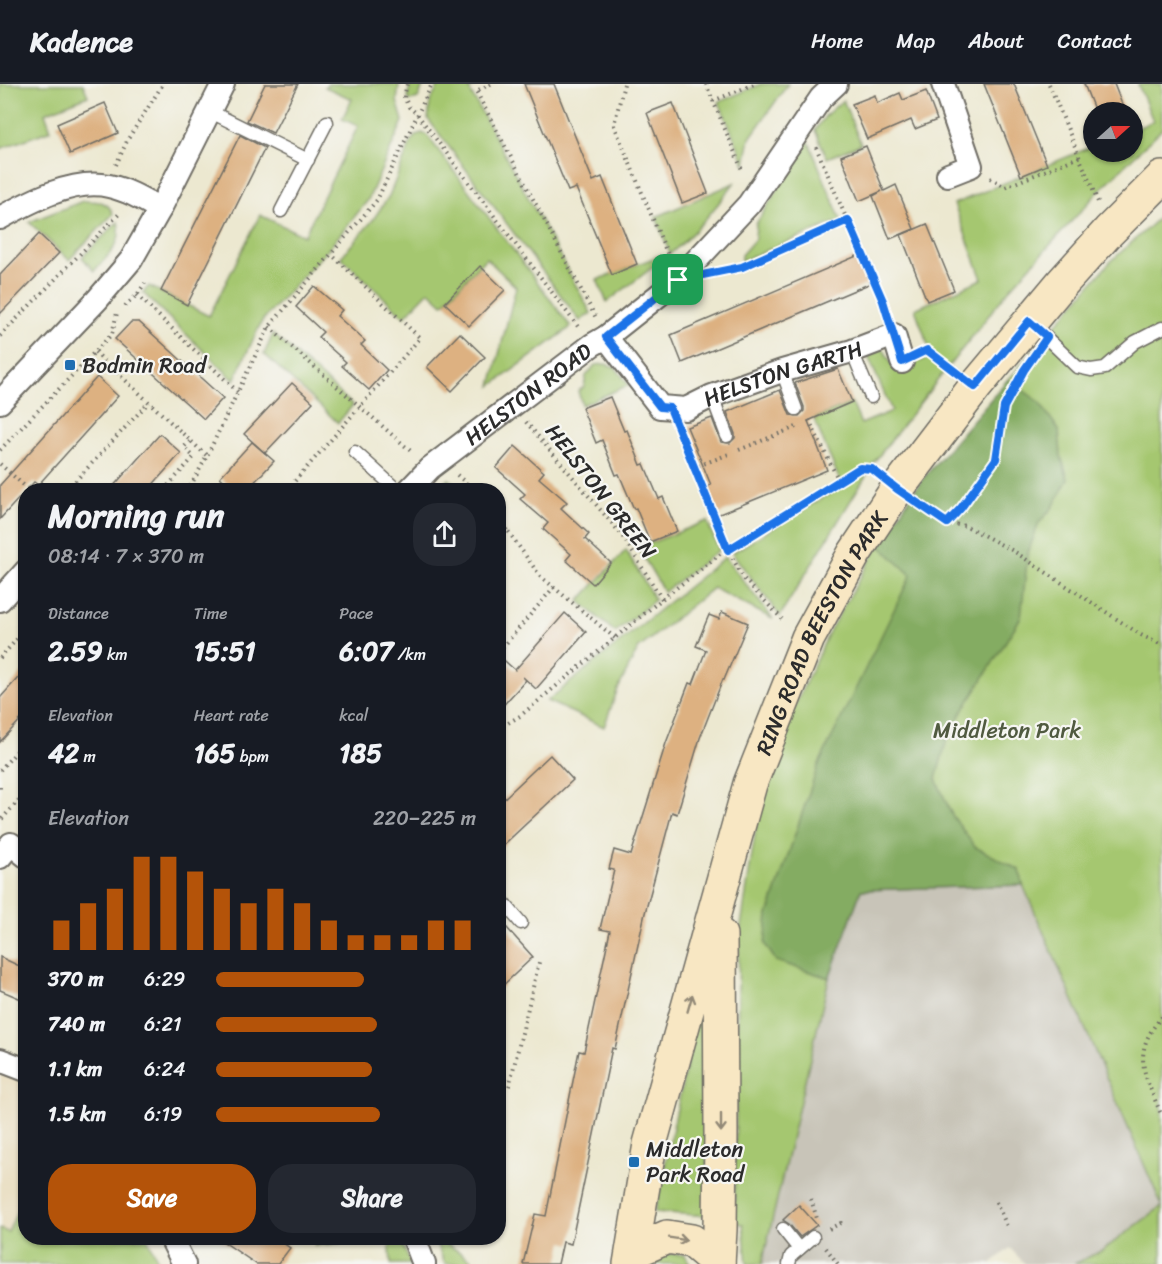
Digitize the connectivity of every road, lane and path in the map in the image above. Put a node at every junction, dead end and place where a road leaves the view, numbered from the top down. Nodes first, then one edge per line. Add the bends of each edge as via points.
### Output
1 (163, 84) edge
2 (223, 84) edge
3 (407, 84) edge
4 (432, 84) edge
5 (491, 84) edge
6 (624, 84) edge
7 (706, 84) edge
8 (754, 84) edge
9 (836, 84) edge
10 (943, 84) edge
11 (1049, 84) edge
12 (713, 101) junction
13 (209, 111) junction
14 (417, 114) junction
15 (327, 122) dead end
16 (805, 122) junction
17 (1079, 156) junction
18 (308, 160) junction
19 (971, 166) junction
20 (948, 176) dead end
21 (1162, 178) edge
22 (109, 186) junction
23 (136, 196) junction
24 (754, 198) junction
25 (160, 209) junction
26 (281, 211) dead end
27 (0, 218) edge
28 (848, 220) junction
29 (1109, 231) junction
30 (332, 255) junction
31 (678, 280) junction
32 (137, 295) dead end
33 (1029, 321) junction
34 (269, 327) junction
35 (1162, 328) edge
36 (1, 332) edge
37 (894, 335) junction
38 (1148, 335) junction
39 (1162, 336) edge
40 (599, 341) junction
41 (852, 351) junction
42 (95, 352) dead end
43 (902, 362) joint
44 (782, 371) junction
45 (1019, 379) dead end
46 (975, 387) junction
47 (238, 392) junction
48 (712, 396) junction
49 (871, 397) dead end
50 (0, 402) edge
51 (149, 402) junction
52 (512, 405) junction
53 (360, 406) junction
54 (670, 408) junction
55 (796, 409) joint
56 (811, 421) junction
57 (727, 436) dead end
58 (190, 441) junction
59 (355, 452) dead end
60 (207, 456) junction
61 (0, 464) edge
62 (430, 468) junction
63 (693, 468) junction
64 (839, 481) junction
65 (21, 483) edge
66 (74, 483) edge
67 (170, 483) edge
68 (192, 483) edge
69 (292, 483) edge
70 (389, 483) edge
71 (416, 483) edge
72 (897, 489) junction
73 (947, 523) junction
74 (507, 528) edge
75 (728, 550) junction
76 (18, 580) edge
77 (554, 587) junction
78 (662, 599) junction
79 (0, 600) edge
80 (782, 619) dead end
81 (18, 638) edge
82 (615, 638) junction
83 (506, 643) edge
84 (1162, 645) edge
85 (0, 658) edge
86 (506, 724) edge
87 (18, 750) edge
88 (0, 770) edge
89 (18, 801) edge
90 (2, 819) dead end
91 (18, 850) edge
92 (0, 857) edge
93 (720, 897) junction
94 (506, 905) edge
95 (521, 923) dead end
96 (540, 958) dead end
97 (1162, 1017) edge
98 (0, 1060) edge
99 (18, 1067) edge
100 (506, 1086) edge
101 (1162, 1116) edge
102 (996, 1202) dead end
103 (1007, 1226) dead end
104 (843, 1227) dead end
105 (783, 1229) dead end
106 (826, 1231) dead end
107 (813, 1237) dead end
108 (174, 1245) edge
109 (417, 1245) edge
110 (799, 1249) junction
111 (632, 1258) edge
112 (718, 1263) edge
113 (184, 1264) edge
114 (424, 1264) edge
115 (789, 1264) edge

1 - 22 path via 128,139
2 - 13 street
3 - 14 path via 404,97
4 - 14 path
5 - 40 path via 476,91
6 - 31 path via 614,125
7 - 12 path
8 - 12 path
9 - 16 street, HELSTON ROAD
10 - 19 street
11 - 17 path
12 - 24 path
13 - 18 lane
13 - 25 street
14 - 30 path via 377,200
14 - 40 path
15 - 18 lane
16 - 24 street, HELSTON ROAD
16 - 28 path
17 - 19 path via 1005,187
17 - 29 path
18 - 26 lane
19 - 20 street
21 - 29 street, RING ROAD BEESTON PARK
22 - 23 street
22 - 27 street via 67,187
23 - 25 street
23 - 36 path
24 - 31 street, HELSTON ROAD
25 - 50 street via 131,260
28 - 31 path via 742,267
28 - 37 path
29 - 33 street, RING ROAD BEESTON PARK
30 - 34 path
30 - 53 path via 420,338
31 - 40 street, HELSTON ROAD
32 - 47 path
33 - 38 lane via 1077,367 1091,370 1105,368
33 - 46 street, RING ROAD BEESTON PARK
34 - 47 path
34 - 53 path
35 - 38 lane
37 - 41 street, HELSTON GARTH
37 - 43 street
38 - 39 lane
40 - 52 street, HELSTON ROAD
40 - 54 street via 660,407
41 - 44 street, HELSTON GARTH
41 - 49 lane
42 - 51 path
43 - 46 path via 927,350
44 - 48 street, HELSTON GARTH
44 - 55 lane
45 - 73 path via 1004,407 996,459
46 - 72 street, RING ROAD BEESTON PARK
47 - 60 path
48 - 54 street, HELSTON GARTH via 686,409
48 - 57 lane
51 - 58 path
51 - 66 path
52 - 62 street, HELSTON ROAD
52 - 78 path, HELSTON GREEN via 621,534
53 - 62 path
53 - 69 path
54 - 63 path
55 - 56 path
56 - 63 path
56 - 64 path
58 - 60 path
58 - 67 path via 184,447 194,457
59 - 70 lane
60 - 68 path
61 - 65 path
62 - 71 street, HELSTON ROAD
63 - 75 path
64 - 72 path via 860,468 872,469
64 - 75 path
72 - 73 path
72 - 93 street, RING ROAD BEESTON PARK via 854,554 804,648 750,784
73 - 84 path via 966,526 1015,552
74 - 77 path via 540,576
75 - 78 path
75 - 80 path via 744,579
76 - 79 street
77 - 82 path
77 - 83 path
78 - 82 path
81 - 85 path
82 - 86 path
87 - 88 path
89 - 90 path
91 - 92 street via 11,844
111 -> 93 street, RING ROAD BEESTON PARK via 650,1144
93 -> 112 street, RING ROAD BEESTON PARK
94 - 95 lane
96 - 100 path via 509,1087
97 - 101 path via 1149,1035 1142,1061
98 - 99 street
102 - 103 path
104 - 106 path via 841,1224
105 - 110 lane
107 - 110 lane
108 - 113 street
109 - 114 street
110 - 115 lane
111 -> 112 street, RING ROAD BEESTON PARK via 668,1237 693,1241

